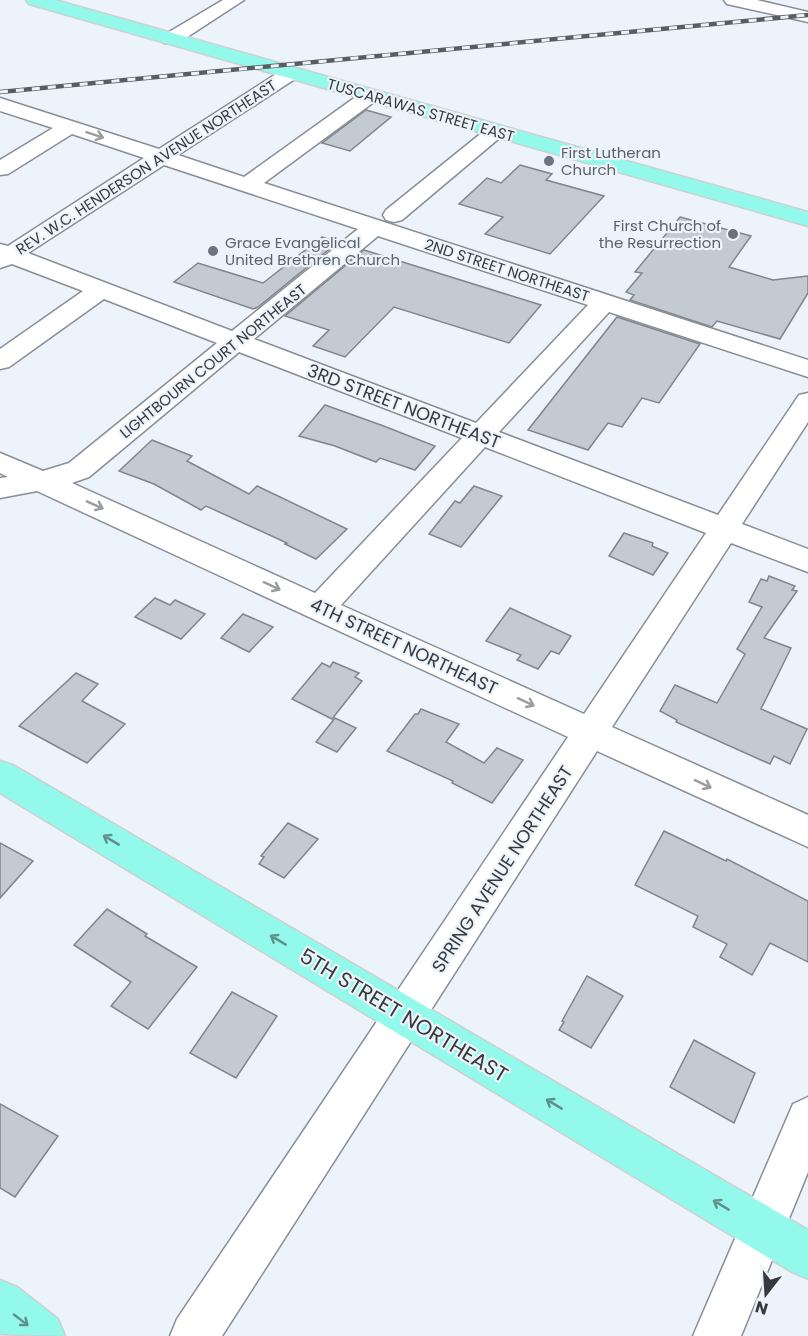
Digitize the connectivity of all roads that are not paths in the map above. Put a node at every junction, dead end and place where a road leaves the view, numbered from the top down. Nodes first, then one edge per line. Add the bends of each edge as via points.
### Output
1 (35, 0) edge
2 (235, 0) edge
3 (733, 0) edge
4 (762, 4) edge
5 (808, 16) edge
6 (800, 35) dead end
7 (171, 39) junction
8 (291, 73) junction
9 (371, 95) junction
10 (0, 104) edge
11 (70, 127) junction
12 (496, 131) junction
13 (161, 157) junction
14 (0, 168) edge
15 (247, 185) junction
16 (808, 219) edge
17 (385, 221) junction
18 (3, 256) edge
19 (100, 290) junction
20 (604, 302) junction
21 (236, 342) junction
22 (0, 361) edge
23 (808, 369) edge
24 (808, 401) edge
25 (482, 436) junction
26 (0, 462) edge
27 (42, 481) junction
28 (0, 488) edge
29 (723, 528) junction
30 (808, 561) edge
31 (320, 608) junction
32 (591, 732) junction
33 (0, 775) edge
34 (808, 832) edge
35 (406, 1016) junction
36 (808, 1119) edge
37 (762, 1229) junction
38 (808, 1256) edge
39 (0, 1304) edge
40 (41, 1336) edge
41 (194, 1336) edge
42 (717, 1336) edge

1 - 7 main road, TUSCARAWAS STREET EAST
2 - 7 street
3 - 4 street
4 - 5 street
4 - 6 street
7 - 8 main road, TUSCARAWAS STREET EAST
8 - 9 main road, TUSCARAWAS STREET EAST
8 - 13 street, REV. W.C. HENDERSON AVENUE NORTHEAST
9 - 12 main road, TUSCARAWAS STREET EAST
9 - 15 street
10 - 11 street, 2ND STREET NORTHEAST
11 -> 13 street, 2ND STREET NORTHEAST
11 - 14 street
12 - 16 main road, TUSCARAWAS STREET EAST
12 - 17 street, LIGHTBOURN COURT NORTHEAST
13 - 15 street, 2ND STREET NORTHEAST
13 - 18 street, REV. W.C. HENDERSON AVENUE NORTHEAST
15 - 17 street, 2ND STREET NORTHEAST
17 - 20 street, 2ND STREET NORTHEAST
17 - 21 street, LIGHTBOURN COURT NORTHEAST
18 - 19 street, 3RD STREET NORTHEAST
19 - 21 street, 3RD STREET NORTHEAST
19 - 22 street
20 - 23 street, 2ND STREET NORTHEAST
20 - 25 street
21 - 25 street, 3RD STREET NORTHEAST
21 - 27 street, LIGHTBOURN COURT NORTHEAST via 79,470
24 - 29 street, SPRING AVENUE NORTHEAST
25 - 29 street, 3RD STREET NORTHEAST
25 - 31 street
26 - 27 street, 4TH STREET NORTHEAST
27 - 28 street, LIGHTBOURN COURT NORTHEAST
27 -> 31 street, 4TH STREET NORTHEAST
29 - 30 street, 3RD STREET NORTHEAST
29 - 32 street, SPRING AVENUE NORTHEAST
31 -> 32 street, 4TH STREET NORTHEAST
32 -> 34 street, 4TH STREET NORTHEAST
32 - 35 street, SPRING AVENUE NORTHEAST
35 -> 33 main road, 5TH STREET NORTHEAST
37 -> 35 main road, 5TH STREET NORTHEAST
35 - 41 street, SPRING AVENUE NORTHEAST
36 - 37 street
37 - 38 main road, 5TH STREET NORTHEAST
37 - 42 street
39 -> 40 main road

